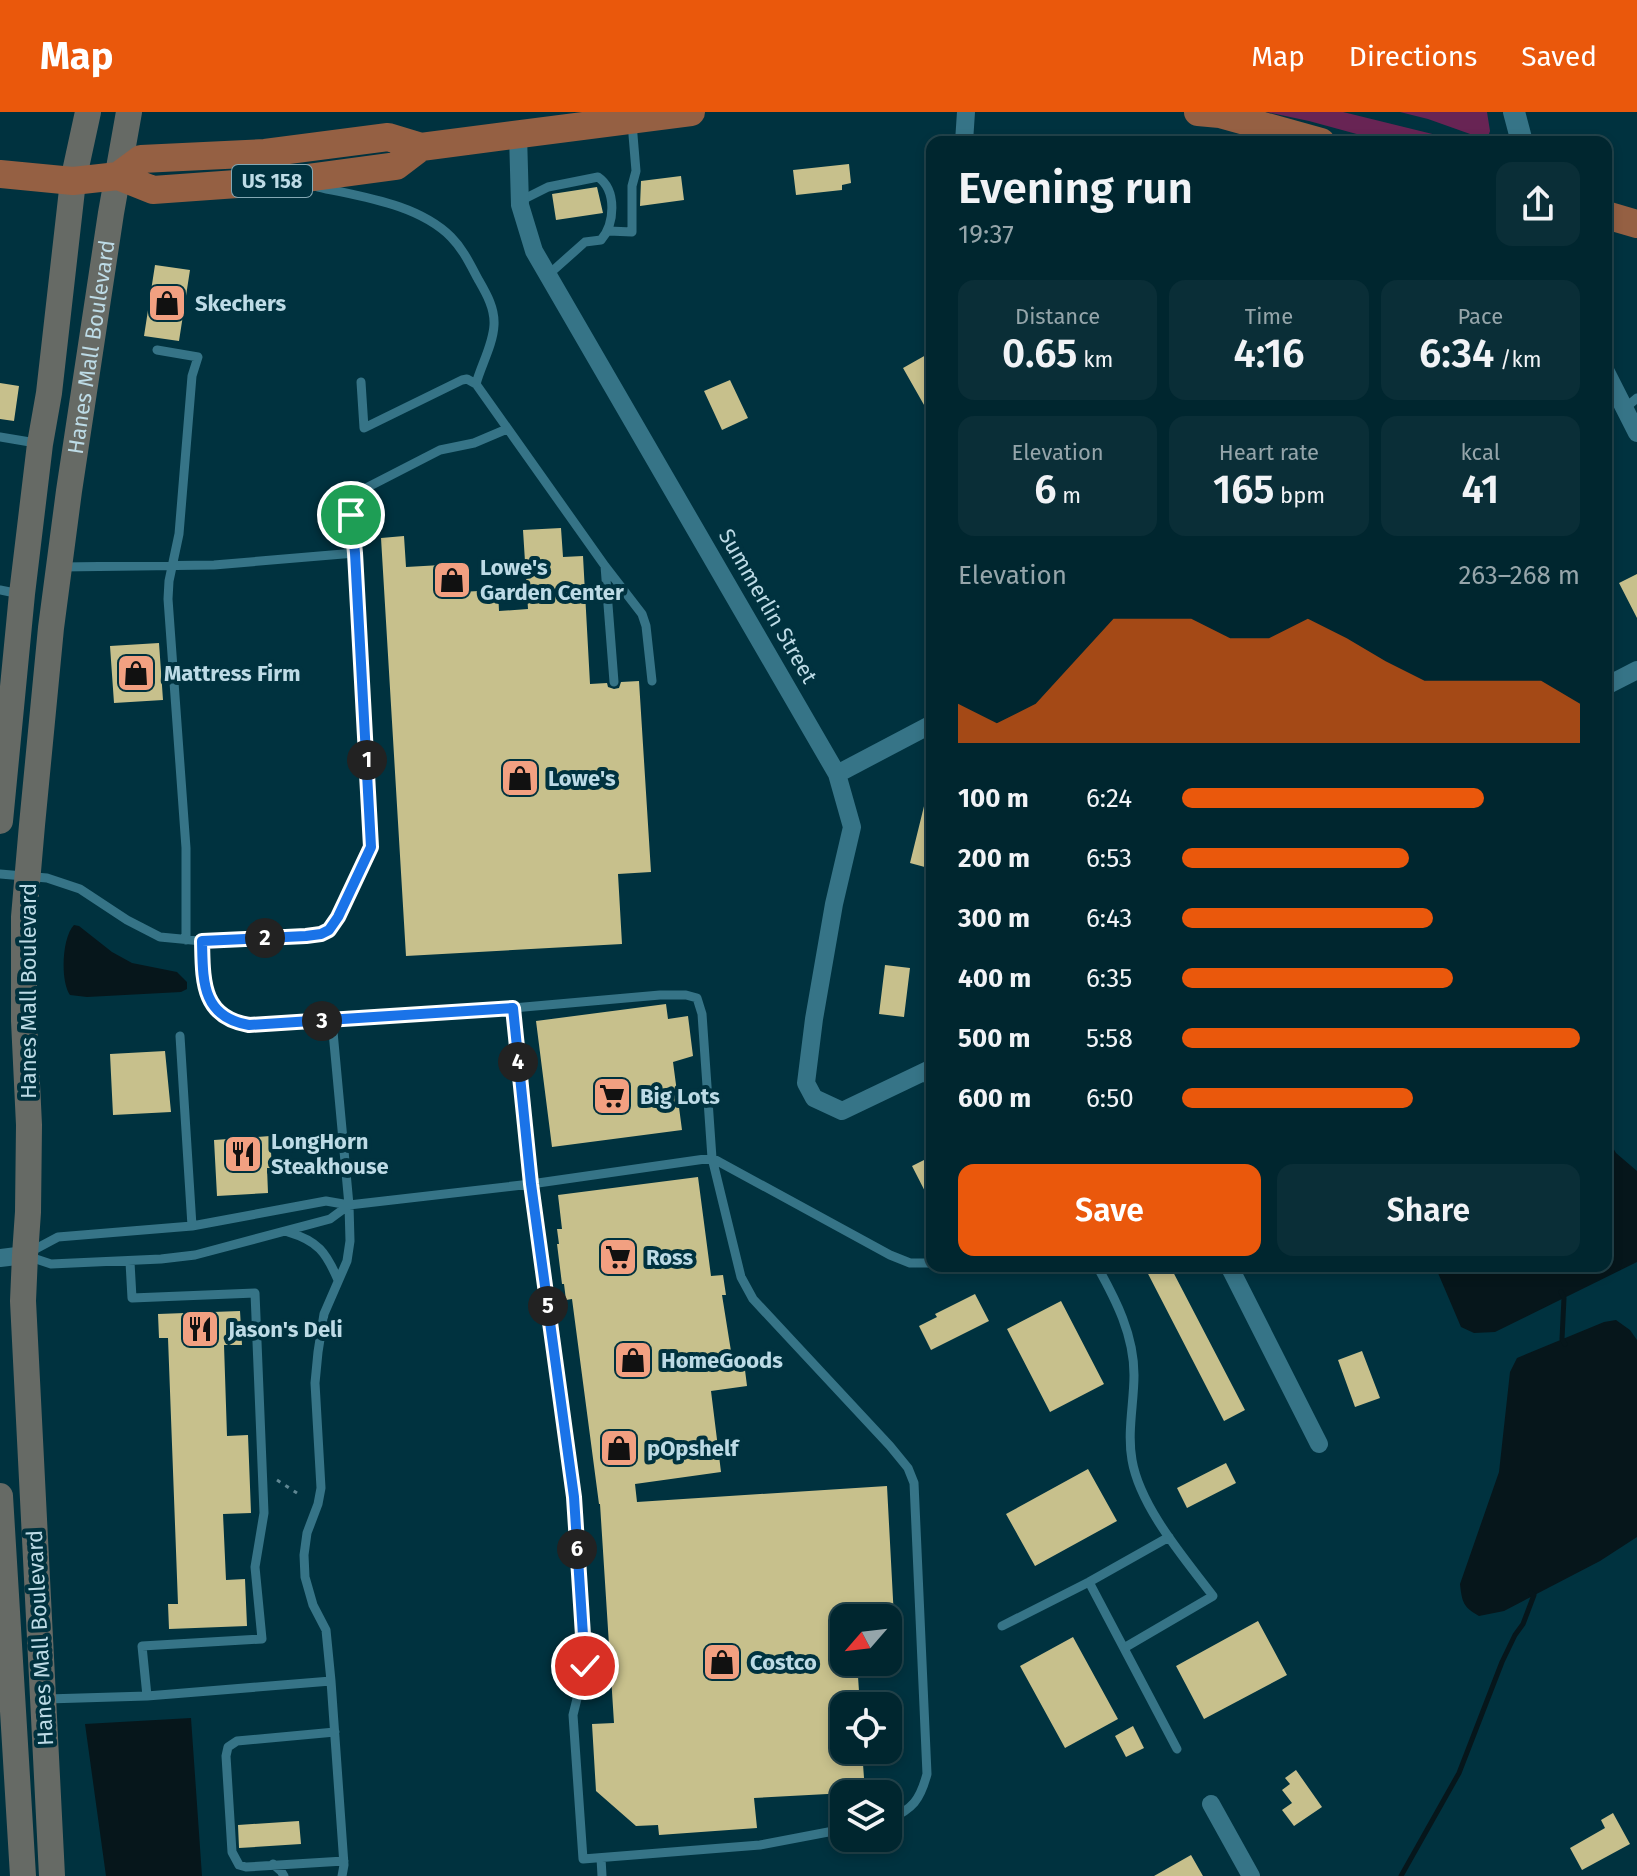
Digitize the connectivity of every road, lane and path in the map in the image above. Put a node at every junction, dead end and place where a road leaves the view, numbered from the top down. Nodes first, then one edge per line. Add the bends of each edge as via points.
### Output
1 (88, 112) edge
2 (129, 112) edge
3 (682, 112) edge
4 (966, 112) edge
5 (1198, 112) edge
6 (1514, 112) edge
7 (632, 119) junction
8 (518, 135) junction
9 (964, 136) edge
10 (1299, 136) edge
11 (1520, 136) edge
12 (421, 147) junction
13 (0, 174) edge
14 (118, 176) junction
15 (292, 180) junction
16 (73, 181) junction
17 (520, 201) junction
18 (1612, 217) edge
19 (1637, 224) edge
20 (609, 231) junction
21 (548, 275) junction
22 (157, 350) dead end
23 (361, 382) dead end
24 (1612, 382) edge
25 (476, 384) junction
26 (1631, 403) edge
27 (507, 429) junction
28 (1637, 433) edge
29 (0, 437) edge
30 (40, 444) junction
31 (355, 553) junction
32 (173, 566) junction
33 (605, 566) junction
34 (58, 568) junction
35 (11, 592) edge
36 (1637, 670) edge
37 (652, 681) dead end
38 (614, 682) dead end
39 (1612, 683) edge
40 (926, 727) edge
41 (837, 774) junction
42 (0, 821) edge
43 (0, 874) edge
44 (27, 875) junction
45 (186, 940) junction
46 (202, 941) junction
47 (513, 1008) junction
48 (332, 1021) junction
49 (180, 1036) dead end
50 (926, 1078) edge
51 (712, 1158) junction
52 (531, 1184) junction
53 (349, 1205) junction
54 (192, 1226) junction
55 (288, 1232) junction
56 (12, 1256) edge
57 (130, 1262) junction
58 (926, 1263) edge
59 (1100, 1272) edge
60 (1232, 1272) edge
61 (338, 1280) junction
62 (1319, 1444) dead end
63 (270, 1476) dead end
64 (297, 1493) dead end
65 (0, 1496) edge
66 (1169, 1537) junction
67 (1089, 1582) junction
68 (1002, 1626) dead end
69 (1124, 1648) junction
70 (331, 1681) junction
71 (147, 1696) junction
72 (43, 1699) junction
73 (335, 1732) junction
74 (1177, 1749) dead end
75 (1211, 1804) dead end
76 (902, 1813) edge
77 (830, 1832) edge
78 (601, 1858) junction
79 (344, 1861) junction
80 (273, 1864) junction
81 (23, 1876) edge
82 (52, 1876) edge
83 (284, 1876) edge
84 (342, 1876) edge
85 (602, 1876) edge
86 (1251, 1876) edge

1 - 16 main road, Hanes Mall Boulevard
2 - 14 main road, Hanes Mall Boulevard
3 - 7 main road, US 158
4 - 9 street
5 - 10 main road
6 - 11 street
7 - 8 main road, US 158
7 - 20 lane via 632,232
8 - 12 main road, US 158
8 - 17 street, Summerlin Street
12 - 14 main road, US 158 via 388,137 265,153 141,159
12 - 15 main road, US 158 via 396,166
13 - 16 main road, US 158
14 - 15 main road, US 158 via 153,190
14 - 16 main road, US 158
14 - 34 main road, Hanes Mall Boulevard
15 - 25 lane via 409,212 455,241 494,313 491,343
16 - 30 main road, Hanes Mall Boulevard
17 - 20 lane via 548,187 598,177 605,182 612,207
17 - 21 street, Summerlin Street via 534,251
18 - 19 main road
20 - 21 lane via 601,240 585,242
21 - 41 street, Summerlin Street
22 - 32 lane via 198,357
23 - 25 lane via 364,428 462,380
24 - 26 street
25 - 27 lane
26 - 28 street
27 - 31 lane via 440,450 368,487 351,515
27 - 33 lane
29 - 30 lane
30 - 35 main road, Hanes Mall Boulevard
31 - 32 lane
31 - 46 lane via 371,847 329,930
32 - 34 lane
32 - 45 lane via 168,599 186,848
33 - 37 lane via 642,614
33 - 38 lane
34 - 44 main road, Hanes Mall Boulevard
35 - 42 main road, Hanes Mall Boulevard
36 - 39 street
40 - 41 street
41 - 50 street, Summerlin Street via 852,827 834,904 806,1083 814,1098 842,1111
43 - 44 lane
44 - 45 lane via 80,889 160,937
44 - 56 main road, Hanes Mall Boulevard via 28,1212
45 - 46 lane
46 - 48 lane via 203,980 223,1016 249,1025
47 - 48 lane
47 - 51 lane via 660,995 697,998
47 - 52 lane
48 - 53 lane
49 - 54 lane
51 - 52 lane
51 - 58 lane via 890,1255
51 - 76 lane via 741,1277 753,1299 890,1446 914,1483 927,1774 915,1803
52 - 53 lane
52 - 78 lane via 574,1497 585,1666 573,1715 583,1859
53 - 54 lane via 326,1201
53 - 55 lane via 330,1219
53 - 61 lane via 350,1241
54 - 56 lane via 58,1237
55 - 57 lane via 195,1255
55 - 61 lane via 320,1247
56 - 57 lane via 51,1264
56 - 72 main road, Hanes Mall Boulevard via 23,1301
57 - 71 lane via 132,1298 255,1293 264,1513 255,1567 262,1639 142,1646
59 - 66 lane via 1131,1350 1132,1460
60 - 62 street
61 - 70 lane via 324,1314 318,1352 321,1488 304,1555 313,1605 326,1630
63 - 64 path
65 - 81 main road, Hanes Mall Boulevard via 11,1811
66 - 67 lane
66 - 69 lane via 1213,1596
67 - 68 lane
67 - 69 lane
69 - 74 lane
70 - 71 lane
70 - 73 lane
71 - 72 lane
72 - 82 main road, Hanes Mall Boulevard
73 - 79 lane
73 - 80 lane via 237,1741 228,1747 232,1852 239,1865
75 - 86 street
77 - 78 lane via 760,1845
78 - 85 lane
79 - 80 lane
79 - 84 lane
80 - 83 lane

